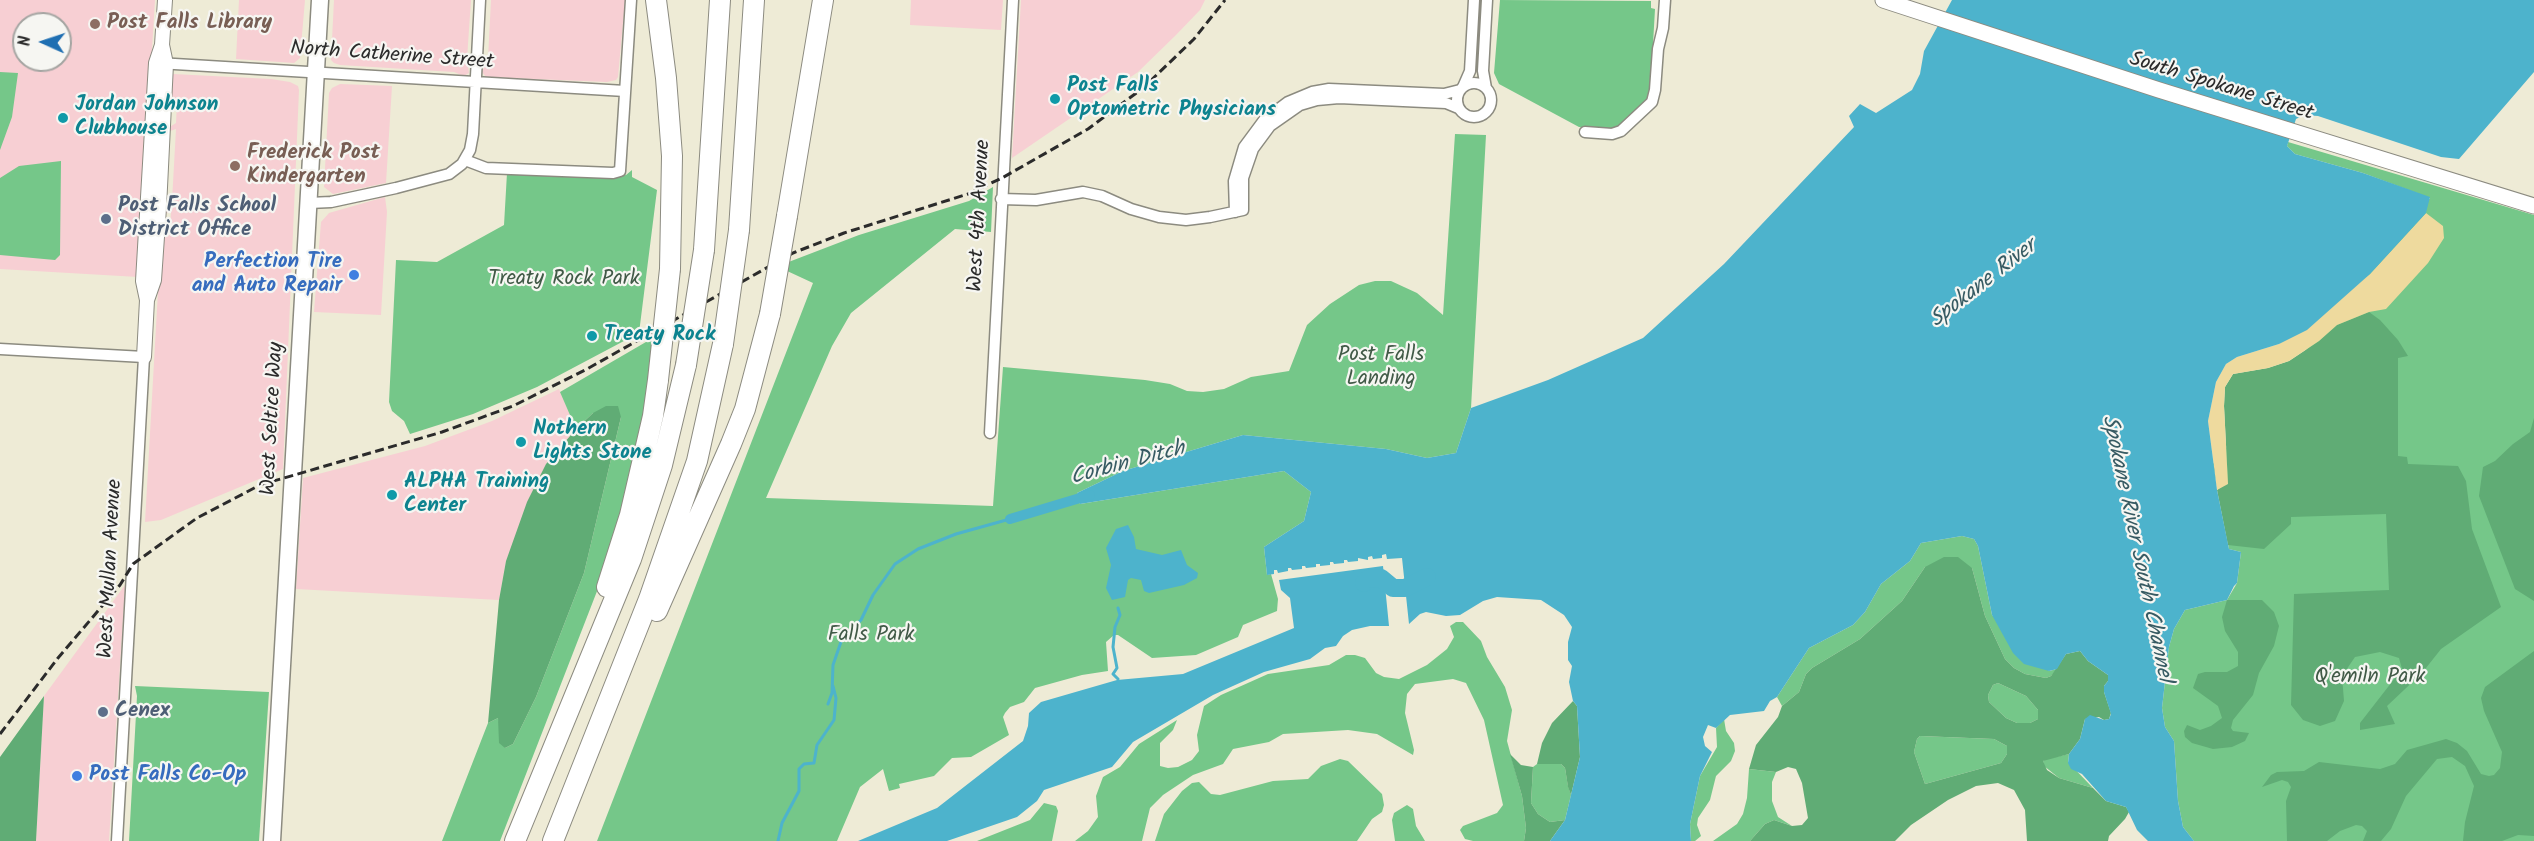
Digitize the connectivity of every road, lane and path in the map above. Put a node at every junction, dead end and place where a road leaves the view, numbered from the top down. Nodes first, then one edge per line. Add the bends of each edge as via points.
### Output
1 (165, 0) edge
2 (320, 0) edge
3 (480, 0) edge
4 (631, 0) edge
5 (656, 0) edge
6 (720, 0) edge
7 (754, 0) edge
8 (823, 0) edge
9 (1013, 0) edge
10 (1474, 0) edge
11 (1487, 0) edge
12 (1665, 0) edge
13 (1868, 0) edge
14 (1890, 3) edge
15 (161, 64) junction
16 (316, 72) junction
17 (476, 81) junction
18 (1486, 88) junction
19 (1461, 89) junction
20 (625, 91) junction
21 (1458, 108) junction
22 (1585, 132) dead end
23 (465, 160) junction
24 (1001, 199) junction
25 (309, 203) junction
26 (2534, 206) edge
27 (1239, 211) junction
28 (0, 349) edge
29 (144, 357) junction
30 (990, 434) dead end
31 (584, 762) junction
32 (117, 841) edge
33 (272, 841) edge
34 (514, 841) edge
35 (553, 841) edge

1 - 15 street, West Mullan Avenue
2 - 16 main road, West Seltice Way
3 - 17 street
4 - 20 street
5 - 34 highway, bridge via 672,156 670,269 653,416 621,544
6 - 34 highway, bridge via 704,250 686,365 662,465 631,559
7 - 31 highway, bridge via 739,230 723,344 697,461 649,599
8 - 31 highway, bridge via 770,314 745,409 621,689
9 - 24 street, West 4th Avenue
10 - 19 street via 1470,71
11 - 18 street via 1483,71
12 - 22 street via 1652,102 1621,131
13 - 14 main road, South Spokane Street
14 - 26 main road, South Spokane Street
15 - 16 street, North Catherine Street
15 - 29 street, West Mullan Avenue via 143,281 147,300
16 - 17 street, North Catherine Street
16 - 25 main road, West Seltice Way
17 - 20 street, North Catherine Street
17 - 23 street via 472,140
18 - 19 street via 1477,83
18 - 21 street via 1490,103 1483,114 1470,117
19 - 21 street
19 - 27 street via 1444,94 1329,89 1288,102 1264,120 1245,147 1234,181
20 - 23 street via 620,171 486,168
21 - 27 street via 1339,98 1300,105 1270,126 1253,149 1243,178
23 - 25 street via 440,177 339,201
24 - 27 street via 1036,200 1083,192 1169,218 1203,218
24 - 30 street, West 4th Avenue
25 - 33 main road, West Seltice Way
28 - 29 street
29 - 32 street, West Mullan Avenue
31 - 35 highway

